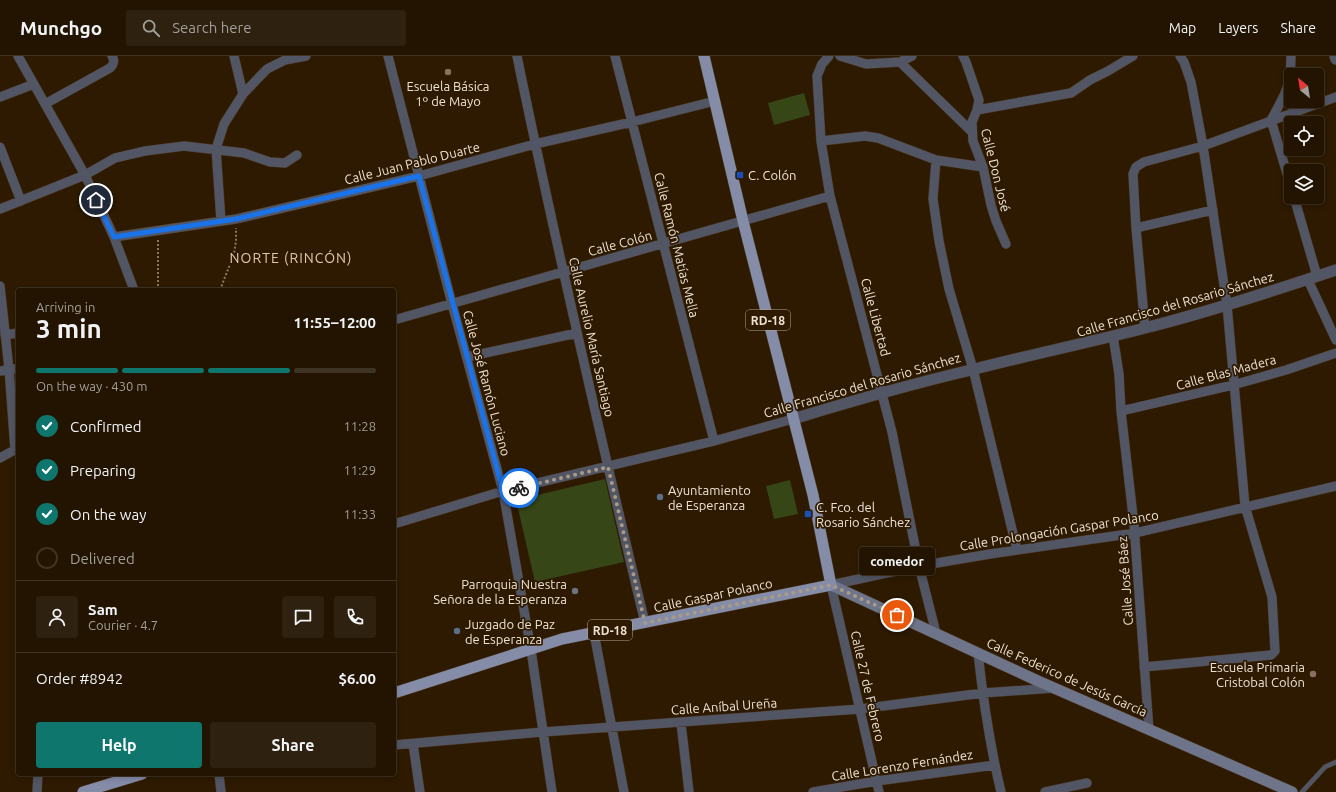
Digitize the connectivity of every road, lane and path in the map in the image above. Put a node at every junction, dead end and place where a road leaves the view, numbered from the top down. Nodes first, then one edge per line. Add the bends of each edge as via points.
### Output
1 (18, 56) edge
2 (112, 56) edge
3 (234, 56) edge
4 (306, 56) edge
5 (388, 56) edge
6 (516, 56) edge
7 (615, 56) edge
8 (704, 56) edge
9 (829, 56) edge
10 (840, 56) edge
11 (912, 56) edge
12 (963, 56) edge
13 (1132, 56) edge
14 (1180, 56) edge
15 (1291, 56) edge
16 (1335, 56) edge
17 (1336, 59) edge
18 (900, 62) junction
19 (34, 84) junction
20 (243, 94) junction
21 (0, 97) edge
22 (1336, 97) edge
23 (715, 101) junction
24 (45, 104) junction
25 (977, 110) junction
26 (1271, 120) junction
27 (632, 122) junction
28 (972, 132) junction
29 (821, 141) junction
30 (535, 144) junction
31 (1203, 146) junction
32 (0, 147) edge
33 (216, 149) junction
34 (297, 155) dead end
35 (936, 160) junction
36 (1284, 164) edge
37 (983, 167) junction
38 (85, 175) junction
39 (419, 176) junction
40 (830, 196) junction
41 (21, 201) junction
42 (1296, 204) edge
43 (0, 208) edge
44 (1213, 210) junction
45 (236, 219) junction
46 (221, 221) junction
47 (743, 221) junction
48 (1136, 228) junction
49 (158, 231) junction
50 (114, 237) junction
51 (664, 244) junction
52 (1006, 244) dead end
53 (1336, 270) edge
54 (564, 272) junction
55 (1312, 278) junction
56 (0, 286) edge
57 (133, 288) edge
58 (158, 288) edge
59 (221, 288) edge
60 (452, 304) junction
61 (1227, 305) junction
62 (396, 319) edge
63 (1145, 328) junction
64 (577, 333) junction
65 (16, 334) edge
66 (5, 335) junction
67 (1113, 336) junction
68 (1336, 340) edge
69 (1336, 353) edge
70 (467, 357) junction
71 (14, 369) edge
72 (972, 369) junction
73 (0, 371) edge
74 (1233, 385) junction
75 (882, 392) junction
76 (1121, 412) junction
77 (793, 419) junction
78 (714, 441) junction
79 (16, 449) edge
80 (0, 458) edge
81 (608, 467) junction
82 (1336, 486) edge
83 (1317, 490) junction
84 (503, 491) junction
85 (1336, 493) edge
86 (1245, 506) junction
87 (396, 523) edge
88 (1134, 533) junction
89 (1017, 550) junction
90 (919, 566) junction
91 (831, 585) junction
92 (645, 623) junction
93 (594, 633) junction
94 (936, 633) junction
95 (530, 650) junction
96 (978, 653) junction
97 (1144, 666) junction
98 (1055, 688) junction
99 (396, 692) edge
100 (983, 693) junction
101 (860, 709) junction
102 (681, 723) junction
103 (613, 728) junction
104 (1149, 730) junction
105 (543, 732) junction
106 (413, 744) junction
107 (396, 746) edge
108 (1336, 762) edge
109 (995, 765) junction
110 (38, 776) edge
111 (135, 776) edge
112 (219, 776) edge
113 (877, 781) junction
114 (1087, 783) dead end
115 (37, 792) edge
116 (83, 792) edge
117 (221, 792) edge
118 (420, 792) edge
119 (552, 792) edge
120 (624, 792) edge
121 (689, 792) edge
122 (813, 792) edge
123 (879, 792) edge
124 (1001, 792) edge
125 (1045, 792) edge
126 (1294, 792) edge

1 - 19 street
2 - 24 street via 114,60 110,68
3 - 20 street
4 - 20 street via 285,60 267,69
5 - 39 street, Calle José Ramón Luciano
6 - 30 street, Calle Aurelio María Santiago
7 - 27 street, Calle Ramón Matías Mella
8 - 23 main road, RD-18
9 - 29 street, Calle Libertad via 817,76
10 - 18 street via 866,64
11 - 18 street
12 - 25 street, Calle Don José via 979,100
13 - 25 street via 1071,93
14 - 31 street via 1192,82
15 - 26 street via 1291,74 1287,90
16 - 17 street
18 - 28 street
19 - 21 street
19 - 24 street
20 - 33 street via 224,124
22 - 26 street
23 - 27 street, Calle Juan Pablo Duarte
23 - 47 main road, RD-18
24 - 38 street
25 - 28 street, Calle Don José via 972,122
26 - 31 street
26 - 36 street
27 - 30 street, Calle Juan Pablo Duarte
27 - 51 street, Calle Ramón Matías Mella
28 - 37 street, Calle Don José
29 - 35 street via 865,136 878,138
29 - 40 street, Calle Libertad
30 - 39 street, Calle Juan Pablo Duarte
30 - 54 street, Calle Aurelio María Santiago
31 - 44 street
31 - 48 street via 1144,162 1136,167 1133,174
32 - 41 street
33 - 34 street via 244,153 270,162 285,163
33 - 38 street via 184,146 145,151 115,158
33 - 46 street
35 - 37 street
35 - 72 street via 933,199 939,241 949,289
37 - 52 street, Calle Don José via 991,205
38 - 41 street
38 - 50 street
39 - 45 street, Calle Juan Pablo Duarte
39 - 60 street, Calle José Ramón Luciano
40 - 47 street, Calle Colón
40 - 75 street, Calle Libertad
41 - 43 street
42 - 55 street
44 - 48 street
44 - 61 street
45 - 46 street, Calle Juan Pablo Duarte
45 - 59 path via 234,254
46 - 49 street, Calle Juan Pablo Duarte
47 - 51 street, Calle Colón
47 - 77 main road, RD-18
48 - 63 street
49 - 50 street, Calle Juan Pablo Duarte
49 - 58 path
50 - 57 street
51 - 54 street, Calle Colón
51 - 78 street, Calle Ramón Matías Mella
53 - 55 street, Calle Francisco del Rosario Sánchez
54 - 60 street, Calle Colón
54 - 64 street, Calle Aurelio María Santiago
55 - 61 street, Calle Francisco del Rosario Sánchez
55 - 68 street
56 - 66 street
60 - 62 street, Calle Colón
60 - 70 street, Calle José Ramón Luciano
61 - 63 street, Calle Francisco del Rosario Sánchez
61 - 74 street
63 - 67 street, Calle Francisco del Rosario Sánchez
64 - 70 street
64 - 81 street, Calle Aurelio María Santiago
65 - 66 street
66 - 71 street
67 - 72 street, Calle Francisco del Rosario Sánchez
67 - 76 street, Calle José Báez
69 - 74 street, Calle Blas Madera
70 - 84 street, Calle José Ramón Luciano
71 - 73 street
71 - 79 street
72 - 75 street, Calle Francisco del Rosario Sánchez
72 - 89 street
74 - 76 street, Calle Blas Madera
74 - 86 street
75 - 77 street, Calle Francisco del Rosario Sánchez
75 - 90 street, Calle Libertad
76 - 88 street, Calle José Báez
77 - 78 street, Calle Francisco del Rosario Sánchez
77 - 91 main road, RD-18 via 813,495
78 - 81 street, Calle Francisco del Rosario Sánchez
79 - 80 street
81 - 84 street, Calle Francisco del Rosario Sánchez
81 - 92 street, Calle Aurelio María Santiago
82 - 83 street, Calle Prolongación Gaspar Polanco
83 - 85 street
83 - 86 street, Calle Prolongación Gaspar Polanco
84 - 87 street, Calle Francisco del Rosario Sánchez
84 - 95 street, Calle José Ramón Luciano
86 - 88 street, Calle Prolongación Gaspar Polanco
86 - 97 street via 1272,597 1276,651 1271,654
88 - 89 street, Calle Prolongación Gaspar Polanco
88 - 97 street, Calle José Báez
89 - 90 street, Calle Prolongación Gaspar Polanco
90 - 91 street, Calle Prolongación Gaspar Polanco
90 - 94 street, Calle Libertad
91 - 92 main road, Calle Gaspar Polanco / RD-18
91 - 94 main road, Calle Federico de Jesús García
91 - 101 street, Calle 27 de Febrero
92 - 93 main road, Calle Gaspar Polanco / RD-18
93 - 95 main road, Calle Gaspar Polanco / RD-18 via 562,639
93 - 103 street
94 - 96 main road, Calle Federico de Jesús García
95 - 99 main road, Calle Gaspar Polanco / RD-18
95 - 105 street, Calle José Ramón Luciano
96 - 98 main road, Calle Federico de Jesús García
96 - 100 street
97 - 104 street, Calle José Báez
98 - 100 street, Calle Aníbal Ureña
98 - 104 main road, Calle Federico de Jesús García
100 - 101 street, Calle Aníbal Ureña
100 - 109 street
101 - 102 street, Calle Aníbal Ureña
101 - 113 street, Calle 27 de Febrero
102 - 103 street, Calle Aníbal Ureña
102 - 121 street
103 - 105 street, Calle Aníbal Ureña
103 - 120 street
104 - 126 main road, Calle Federico de Jesús García
105 - 106 street, Calle Aníbal Ureña
105 - 119 street, Calle José Ramón Luciano
106 - 107 street, Calle Aníbal Ureña
106 - 118 street
108 - 126 lane via 1325,767
109 - 113 street, Calle Lorenzo Fernández
109 - 124 street
110 - 115 street
111 - 116 main road
112 - 117 street
113 - 122 street, Calle Lorenzo Fernández
113 - 123 street, Calle 27 de Febrero
114 - 125 street

